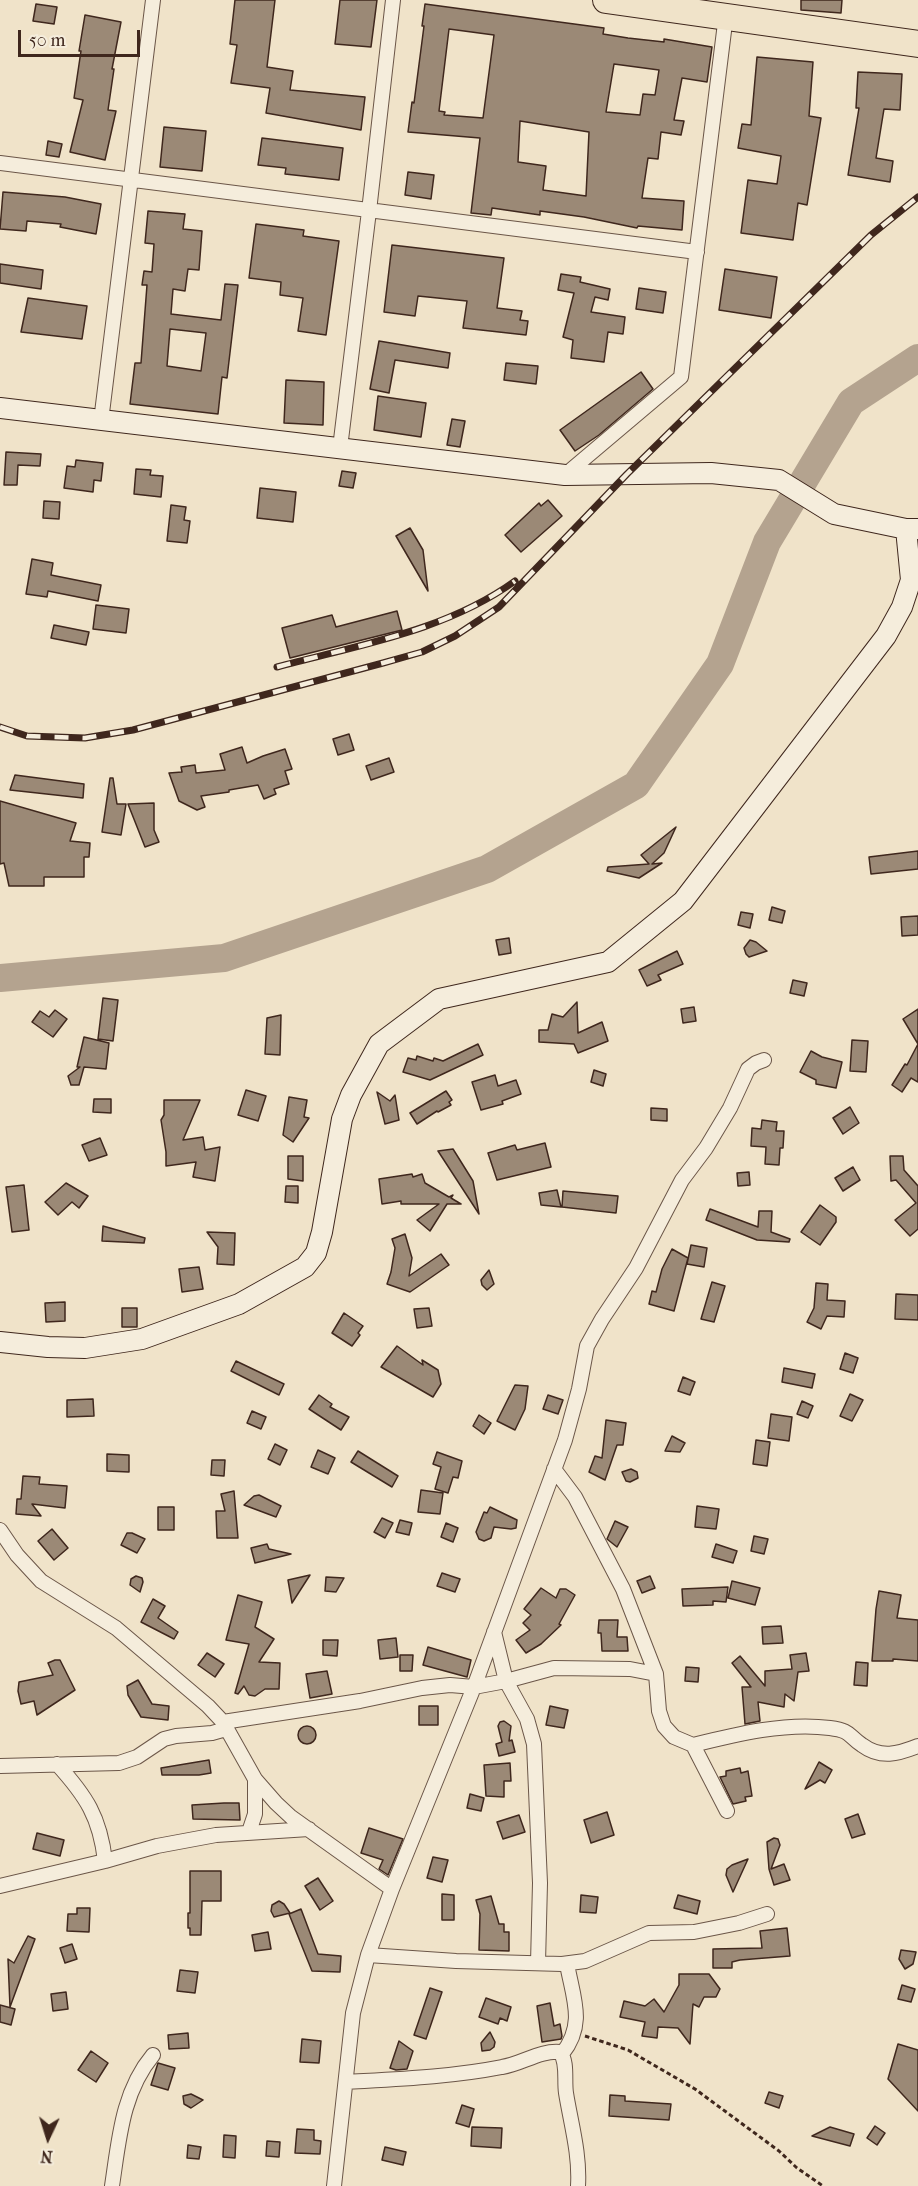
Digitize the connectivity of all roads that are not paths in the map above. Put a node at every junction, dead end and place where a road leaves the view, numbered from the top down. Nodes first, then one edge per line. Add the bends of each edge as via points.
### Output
1 (153, 0) edge
2 (393, 0) edge
3 (606, 0) edge
4 (726, 15) junction
5 (918, 44) edge
6 (0, 163) edge
7 (131, 180) junction
8 (369, 211) junction
9 (697, 252) junction
10 (0, 408) edge
11 (101, 421) junction
12 (340, 448) junction
13 (565, 475) junction
14 (912, 529) edge
15 (764, 1060) dead end
16 (0, 1342) edge
17 (554, 1469) junction
18 (0, 1530) edge
19 (494, 1632) junction
20 (656, 1674) junction
21 (506, 1681) junction
22 (474, 1686) junction
23 (224, 1725) junction
24 (693, 1745) junction
25 (918, 1746) edge
26 (57, 1764) junction
27 (0, 1766) edge
28 (255, 1779) junction
29 (727, 1811) dead end
30 (309, 1828) junction
31 (249, 1832) junction
32 (105, 1861) junction
33 (0, 1886) edge
34 (392, 1888) junction
35 (767, 1914) dead end
36 (368, 1955) junction
37 (538, 1963) junction
38 (567, 1964) junction
39 (562, 2054) junction
40 (153, 2055) dead end
41 (346, 2082) junction
42 (112, 2186) edge
43 (334, 2186) edge
44 (578, 2186) edge

1 - 7 street
2 - 8 street
3 - 4 highway
4 - 5 highway
4 - 9 street
6 - 7 street
7 - 8 street
7 - 11 street
8 - 9 street
8 - 12 street
9 - 13 street via 681,377
10 - 11 street
11 - 12 street
12 - 13 street
13 - 14 street via 711,473 779,480 834,514
14 - 16 street via 911,580 886,636 683,901 608,962 439,999 379,1044 342,1119 322,1232 316,1253 305,1267 239,1305 142,1339 85,1348
15 - 17 street via 748,1070 730,1108 682,1180 636,1268 587,1346 579,1389
17 - 19 street
17 - 20 street via 575,1497 623,1589
18 - 23 street via 41,1581 116,1628 201,1700
19 - 21 street
19 - 22 street
20 - 21 street via 630,1669 554,1668
20 - 24 street via 664,1726 674,1737
21 - 22 street
21 - 37 street via 527,1719 534,1744 540,1883
22 - 23 street via 423,1688
22 - 34 street
23 - 26 street via 212,1733 164,1739 137,1757 119,1763
23 - 28 street
24 - 25 street via 786,1728 829,1728 848,1732 878,1754 889,1755
24 - 29 street
26 - 27 street
26 - 32 street via 81,1791 94,1814 103,1838
28 - 30 street via 276,1803
28 - 31 street via 255,1814
30 - 31 street
30 - 34 street
31 - 32 street via 157,1846
32 - 33 street
34 - 36 street
35 - 38 street via 694,1932 649,1933 585,1961
36 - 37 street
36 - 41 street via 353,2013
37 - 38 street
38 - 39 street via 577,2023 572,2042
39 - 41 street via 548,2052 505,2067 439,2077
39 - 44 street via 577,2151
40 - 42 street via 126,2104
41 - 43 street

